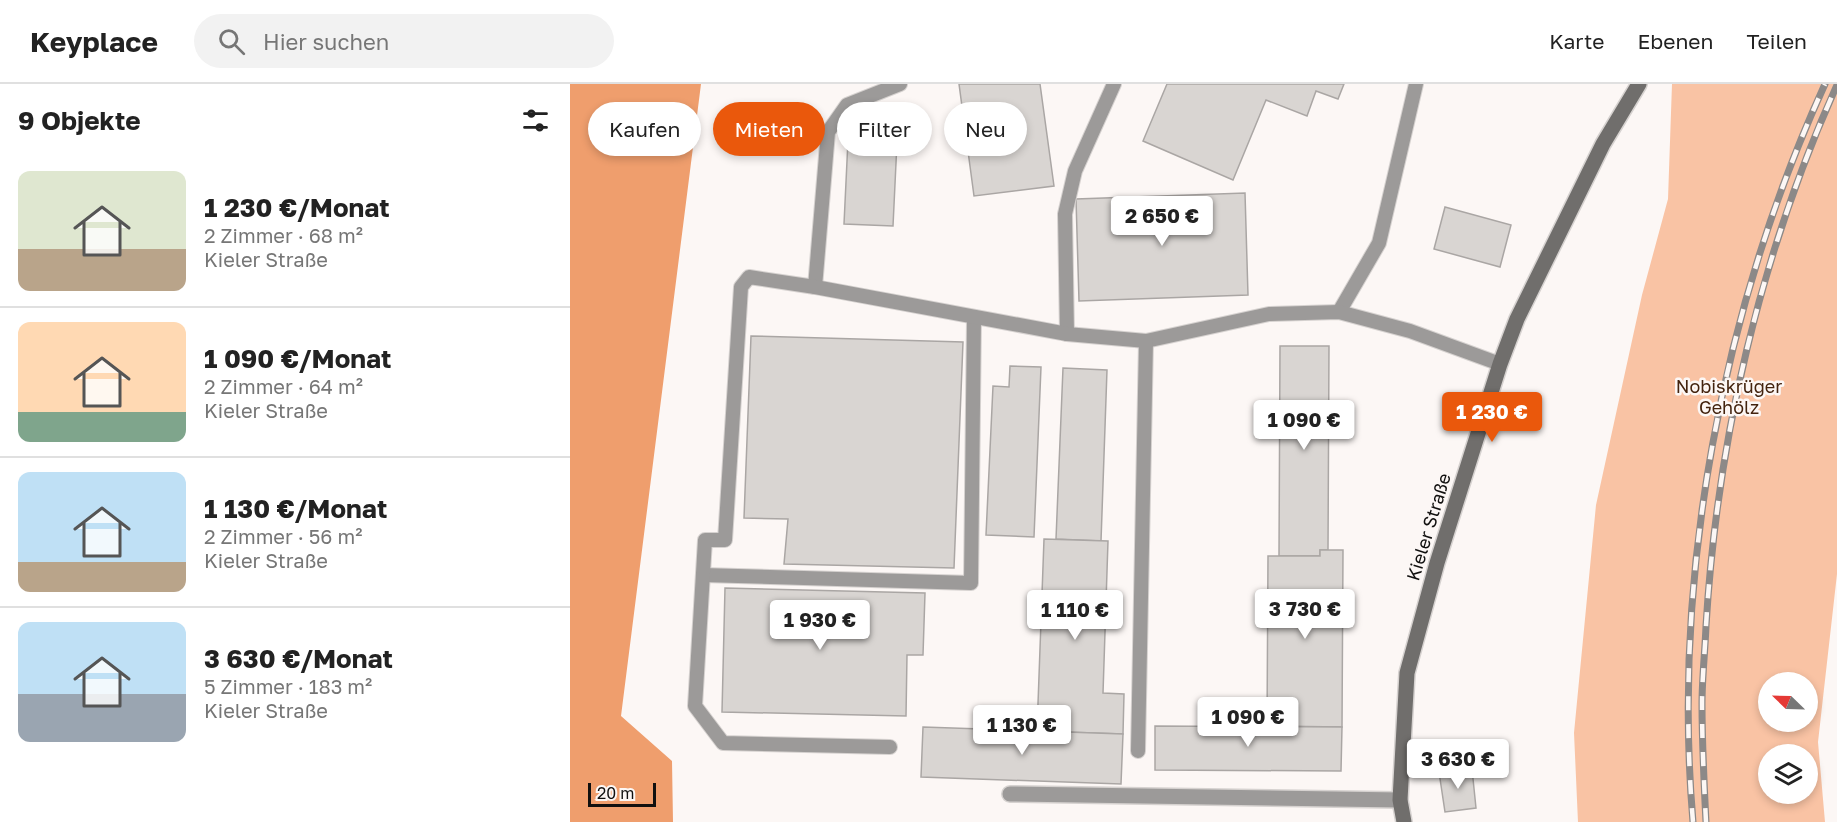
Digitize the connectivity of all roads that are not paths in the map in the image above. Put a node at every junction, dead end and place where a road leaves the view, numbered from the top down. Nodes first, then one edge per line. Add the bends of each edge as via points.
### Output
1 (900, 84) edge
2 (1114, 84) edge
3 (1416, 84) edge
4 (1639, 84) edge
5 (815, 287) junction
6 (1339, 312) junction
7 (974, 317) junction
8 (1067, 334) junction
9 (1146, 341) junction
10 (1500, 364) junction
11 (703, 575) junction
12 (890, 747) dead end
13 (1138, 751) dead end
14 (1010, 794) dead end
15 (1400, 800) junction
16 (1404, 822) edge

1 - 5 lane via 846,105 828,132
2 - 8 lane via 1075,171 1065,214
3 - 6 lane via 1379,243
4 - 10 main road, Kieler Straße via 1603,144 1517,319
5 - 7 lane
5 - 11 lane via 749,277 741,287 725,540 705,540
6 - 9 lane via 1269,314
6 - 10 lane via 1410,331
7 - 8 lane
7 - 11 lane via 971,584
8 - 9 lane
9 - 13 lane
10 - 15 main road, Kieler Straße via 1407,673
11 - 12 lane via 695,706 723,742
14 - 15 street
15 - 16 main road, Kieler Straße

